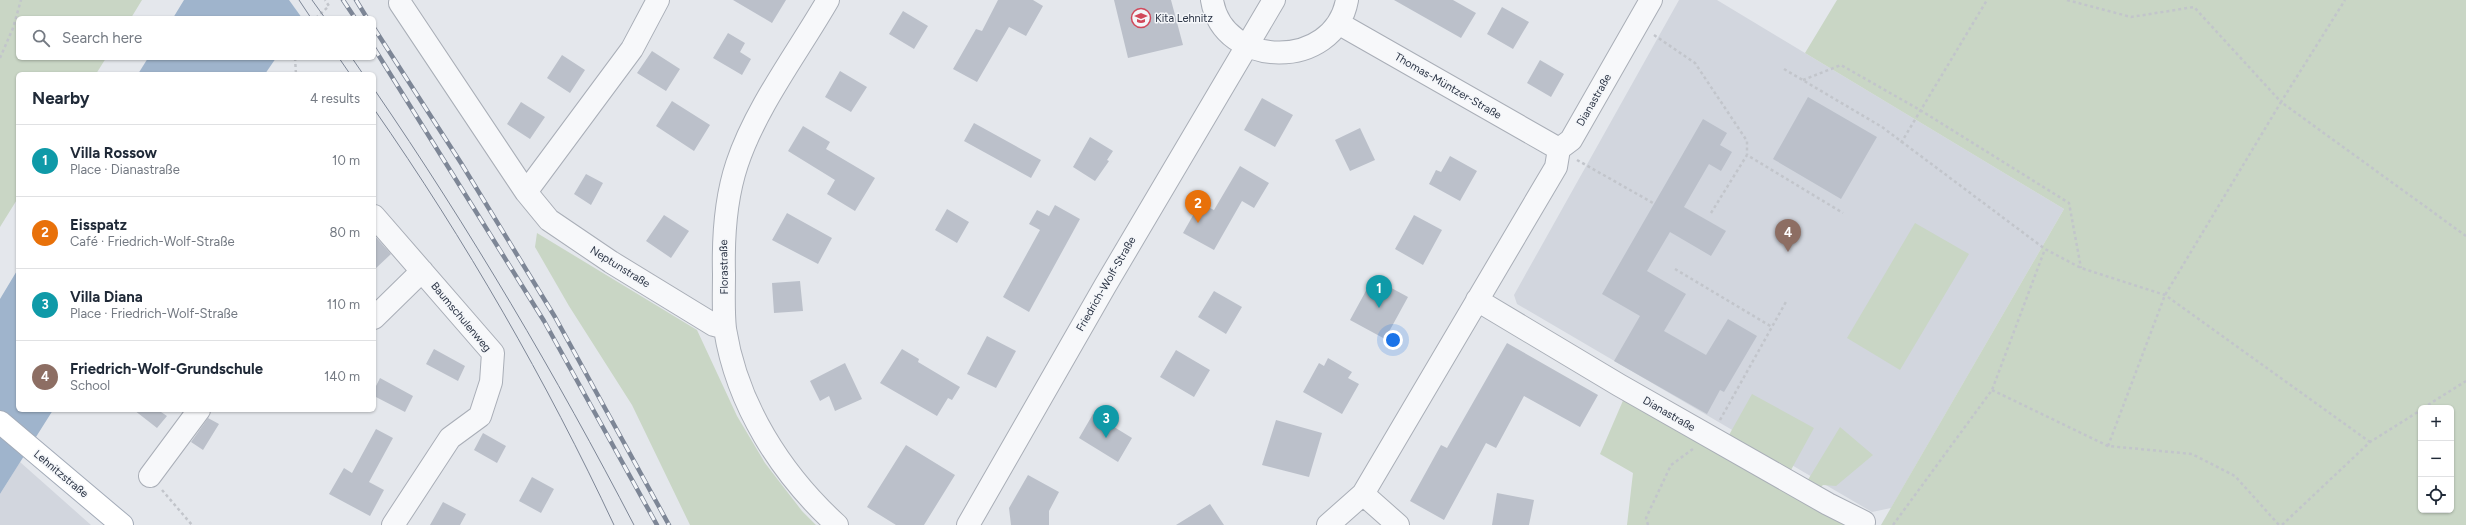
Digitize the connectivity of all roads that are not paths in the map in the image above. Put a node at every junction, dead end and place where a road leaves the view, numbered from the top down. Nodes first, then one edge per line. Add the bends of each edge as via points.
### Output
1 (658, 0) edge
2 (828, 0) edge
3 (1212, 0) edge
4 (1274, 0) edge
5 (1347, 0) edge
6 (1651, 0) edge
7 (400, 2) dead end
8 (1338, 23) junction
9 (1247, 46) junction
10 (1565, 152) junction
11 (526, 192) junction
12 (376, 218) edge
13 (422, 271) junction
14 (1477, 300) junction
15 (376, 316) edge
16 (725, 328) junction
17 (198, 412) edge
18 (0, 422) edge
19 (150, 476) road end
20 (1363, 494) junction
21 (1864, 522) dead end
22 (122, 525) edge
23 (393, 525) edge
24 (837, 525) edge
25 (968, 525) edge
26 (1328, 525) edge
27 (1398, 525) edge

1 - 11 street via 632,49
2 - 16 street, Florastraße via 749,134 737,164 726,208 723,241
3 - 9 street via 1220,20 1232,35
4 - 9 street, Friedrich-Wolf-Straße
5 - 8 street
6 - 10 street, Dianastraße
7 - 11 street, Neptunstraße
8 - 9 street via 1327,36 1297,52 1264,52
8 - 10 street, Thomas-Müntzer-Straße
9 - 25 street, Friedrich-Wolf-Straße
10 - 14 street
11 - 16 street, Neptunstraße via 549,220 611,262 714,325
12 - 13 street, Baumschulenweg
13 - 15 street
13 - 23 street, Baumschulenweg via 493,353 491,382 480,416 450,438
14 - 20 street
14 - 21 street, Dianastraße via 1710,437
16 - 24 street, Florastraße via 733,364 753,418 791,476 814,504
17 - 19 street
18 - 22 main road, Lehnitzstraße
20 - 26 street
20 - 27 street

